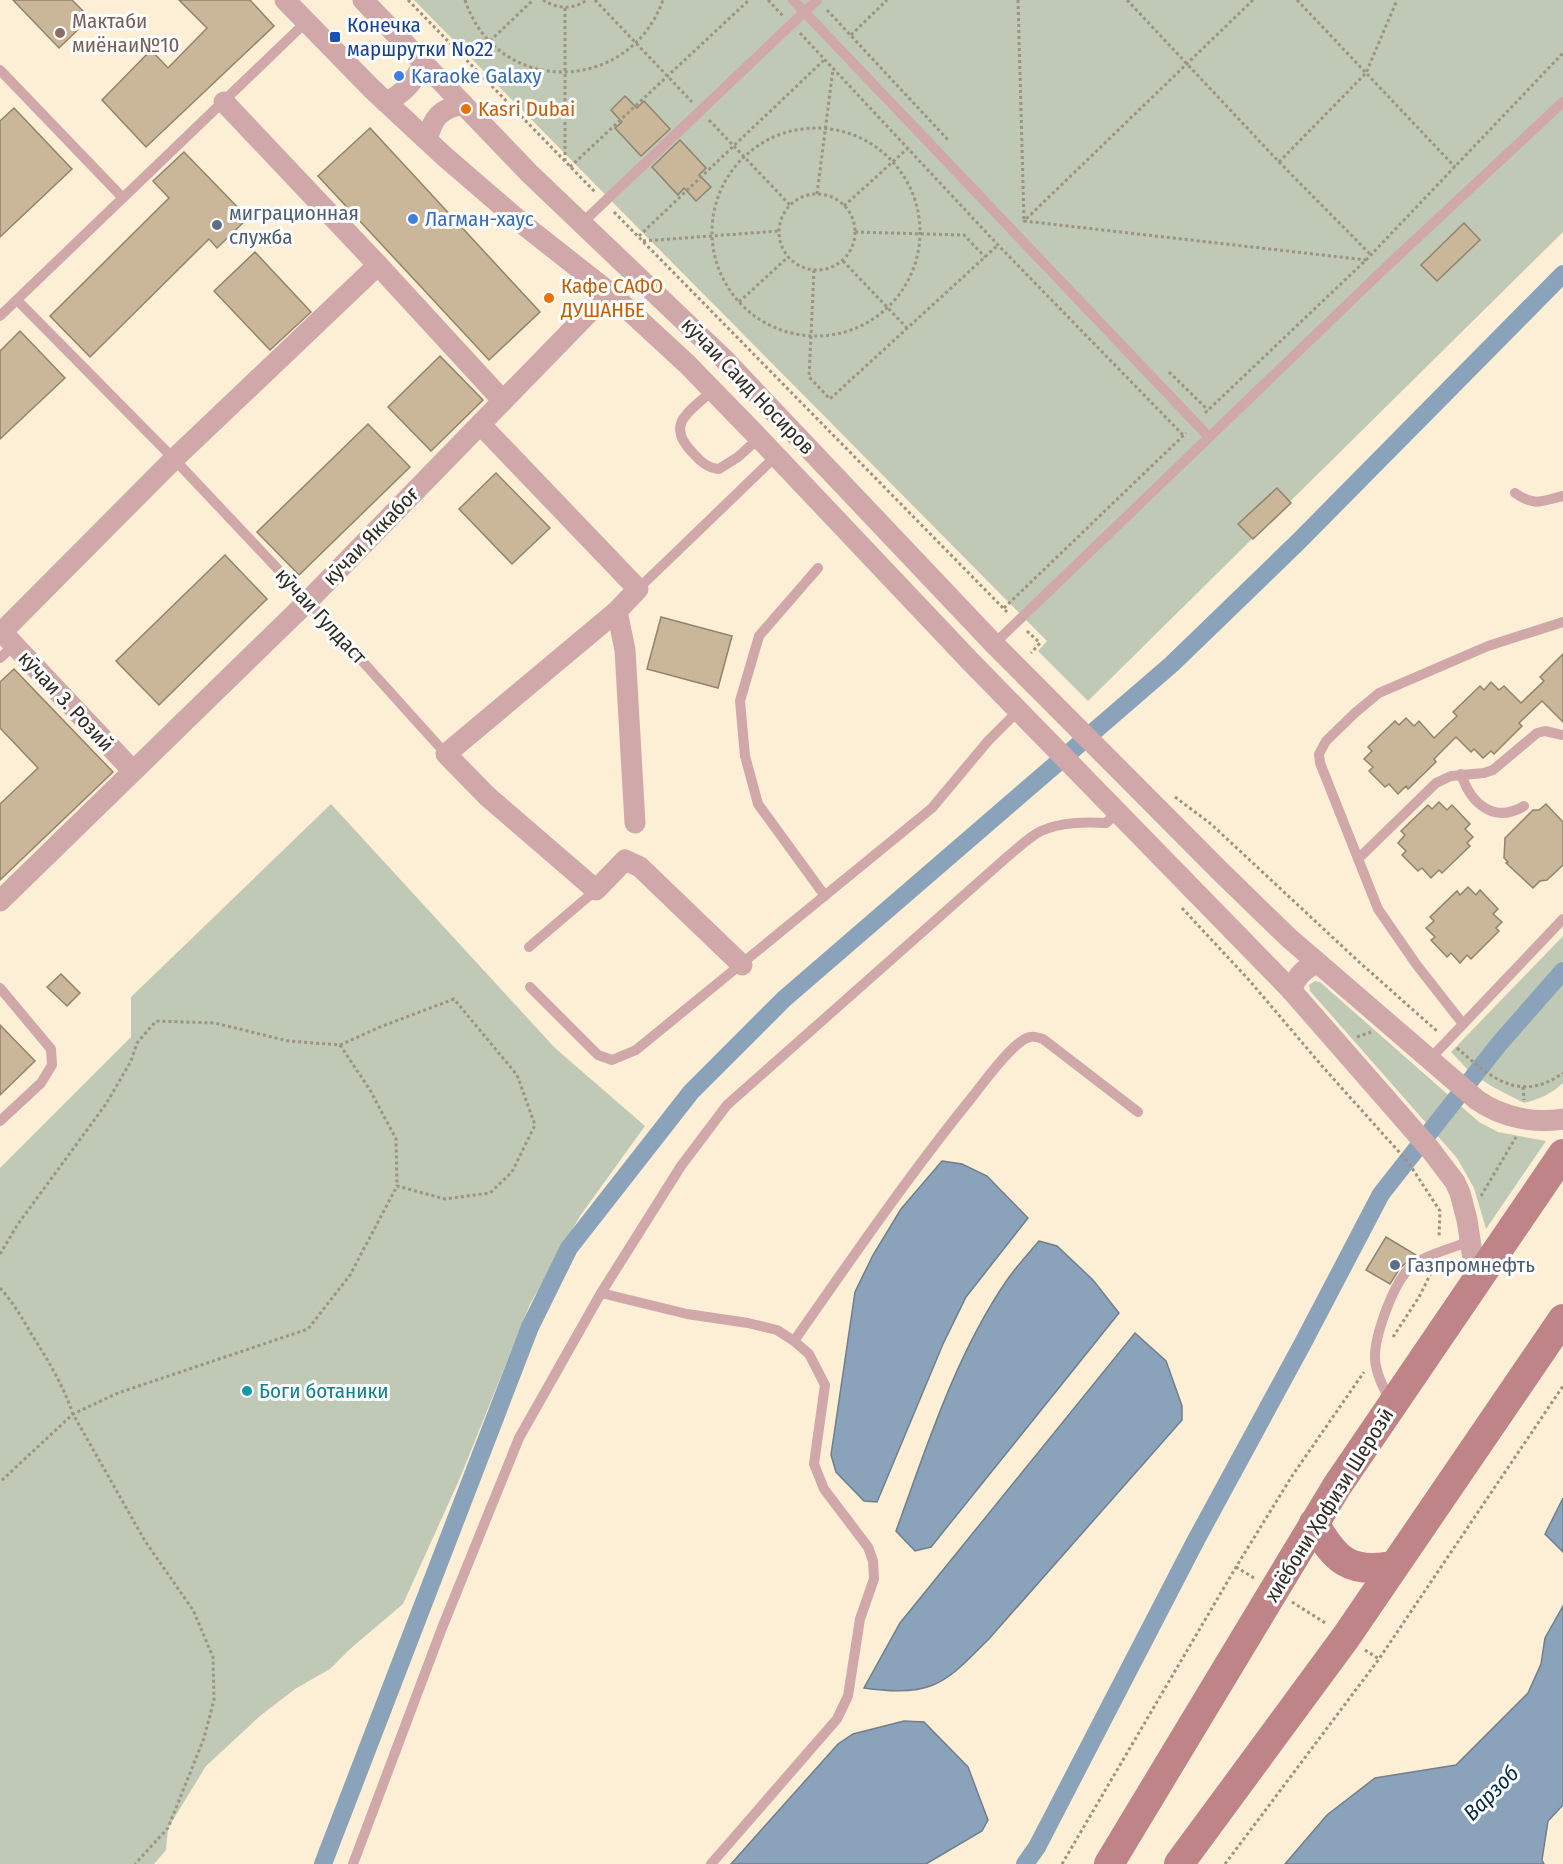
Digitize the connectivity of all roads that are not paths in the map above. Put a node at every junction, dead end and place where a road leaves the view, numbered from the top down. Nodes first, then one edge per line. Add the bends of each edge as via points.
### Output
1 (285, 0) edge
2 (363, 0) edge
3 (793, 0) edge
4 (817, 0) edge
5 (804, 12) junction
6 (306, 22) junction
7 (424, 64) junction
8 (0, 70) edge
9 (224, 102) junction
10 (386, 102) junction
11 (1563, 102) edge
12 (463, 105) junction
13 (427, 140) junction
14 (123, 198) junction
15 (581, 224) junction
16 (378, 265) junction
17 (609, 292) junction
18 (17, 300) junction
19 (0, 315) edge
20 (713, 390) junction
21 (502, 401) junction
22 (775, 412) junction
23 (480, 424) junction
24 (756, 435) junction
25 (1209, 437) junction
26 (776, 456) junction
27 (174, 459) junction
28 (1515, 493) dead end
29 (1563, 496) edge
30 (818, 568) dead end
31 (638, 589) junction
32 (308, 601) junction
33 (617, 611) junction
34 (1563, 622) edge
35 (4, 642) edge
36 (994, 644) junction
37 (1018, 711) junction
38 (1563, 735) edge
39 (447, 754) junction
40 (133, 771) junction
41 (1461, 774) junction
42 (1112, 806) junction
43 (1524, 806) dead end
44 (635, 823) dead end
45 (1358, 859) junction
46 (596, 890) junction
47 (825, 896) junction
48 (0, 900) edge
49 (1563, 919) edge
50 (529, 947) dead end
51 (1318, 963) junction
52 (742, 965) junction
53 (530, 987) dead end
54 (0, 988) edge
55 (1291, 990) junction
56 (1463, 1024) junction
57 (1429, 1060) junction
58 (1138, 1112) dead end
59 (1563, 1119) edge
60 (0, 1121) edge
61 (1563, 1154) edge
62 (1471, 1241) junction
63 (1474, 1286) junction
64 (601, 1293) junction
65 (1563, 1319) edge
66 (794, 1341) junction
67 (1392, 1405) junction
68 (1314, 1523) junction
69 (1393, 1566) junction
70 (353, 1864) edge
71 (711, 1864) edge
72 (1109, 1864) edge
73 (1179, 1864) edge

1 - 6 street, кӯчаи Саид Носиров
2 - 7 street, кӯчаи Саид Носиров
3 - 5 lane
4 - 5 lane
5 - 15 lane
5 - 25 lane
6 - 9 lane
6 - 10 street, кӯчаи Саид Носиров
7 - 10 street via 410,85
7 - 12 street, кӯчаи Саид Носиров
8 - 14 lane
9 - 14 lane
9 - 16 street
10 - 13 street, кӯчаи Саид Носиров
11 - 25 lane
12 - 13 street via 438,115
12 - 15 street, кӯчаи Саид Носиров
13 - 17 street, кӯчаи Саид Носиров
14 - 18 lane
15 - 22 street, кӯчаи Саид Носиров via 697,332
16 - 21 street
16 - 27 street
17 - 20 street, кӯчаи Саид Носиров
17 - 21 street, кӯчаи Яккабоғ
18 - 19 lane
18 - 27 lane, кӯчаи Гулдаст
20 - 24 street, кӯчаи Саид Носиров
20 - 24 lane via 679,427 681,439 693,453 707,466 719,469 738,458
21 - 23 street, кӯчаи Яккабоғ
22 - 24 street
22 - 36 street, кӯчаи Саид Носиров
23 - 31 street
23 - 32 street, кӯчаи Яккабоғ
24 - 26 street, кӯчаи Саид Носиров
25 - 36 lane
26 - 31 lane
26 - 37 street, кӯчаи Саид Носиров
27 - 32 lane, кӯчаи Гулдаст
27 - 35 street
28 - 29 lane via 1538,503
30 - 47 lane via 759,636 740,701 745,756 758,804
31 - 33 street
32 - 39 lane, кӯчаи Гулдаст
32 - 40 street, кӯчаи Яккабоғ
33 - 39 street
33 - 44 street via 625,650
34 - 45 lane via 1508,638 1389,687 1368,701 1326,741 1319,754 1320,763
35 - 40 street, кӯчаи З. Розий
36 - 51 street, кӯчаи Саид Носиров via 1268,918
37 - 42 street, кӯчаи Саид Носиров
37 - 47 lane via 932,808
38 - 41 lane via 1537,733 1493,770
39 - 46 street via 487,796
40 - 48 street, кӯчаи Яккабоғ
41 - 43 lane via 1475,800 1492,812 1509,813
41 - 45 lane via 1436,783
42 - 55 street, кӯчаи Саид Носиров
42 - 64 lane via 1106,822 1060,825 1039,832 953,903 727,1105 681,1166
45 - 56 lane via 1386,922
46 - 50 lane
46 - 52 street via 625,860 640,867
47 - 52 lane
49 - 56 lane
51 - 55 street via 1302,971
51 - 57 street, кӯчаи Саид Носиров
52 - 53 lane via 636,1050 612,1060 598,1055
54 - 60 lane via 51,1049 52,1065 41,1083
55 - 62 street, кӯчаи Саид Носиров via 1446,1169 1460,1192
56 - 57 lane
57 - 59 street, кӯчаи Саид Носиров via 1496,1111 1532,1120
58 - 66 lane via 1043,1039 1030,1036 1020,1042 927,1152
61 - 63 main road, хиёбони Ҳофизи Шерозӣ
62 - 63 street, кӯчаи Саид Носиров
62 - 67 lane via 1410,1267 1398,1283 1375,1359
63 - 67 main road, хиёбони Ҳофизи Шерозӣ
64 - 66 lane via 777,1330
64 - 70 lane via 519,1438
65 - 69 main road
66 - 71 lane via 809,1354 825,1385 813,1464 816,1473 824,1490 868,1547 874,1579 861,1619 848,1696 837,1719
67 - 68 main road, хиёбони Ҳофизи Шерозӣ
68 - 69 main road via 1332,1550 1347,1562 1366,1569
68 - 72 main road, хиёбони Ҳофизи Шерозӣ
69 - 73 main road

